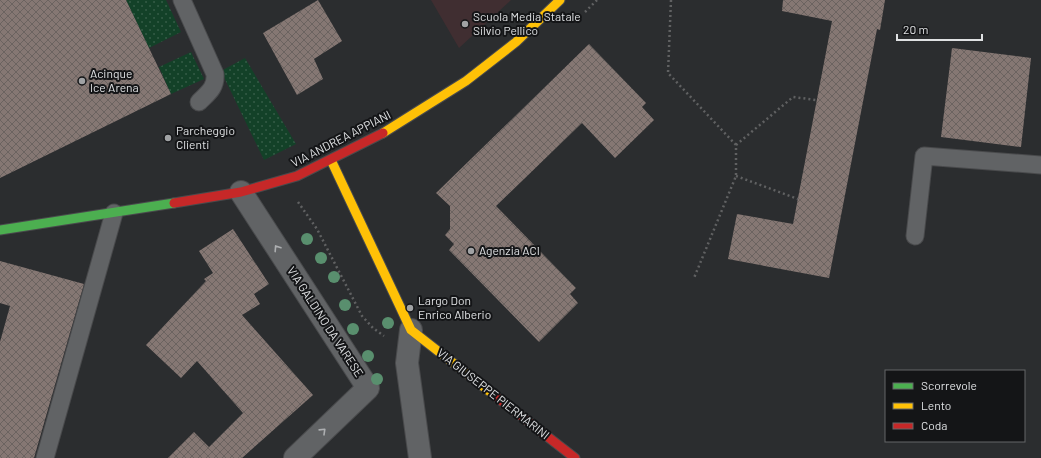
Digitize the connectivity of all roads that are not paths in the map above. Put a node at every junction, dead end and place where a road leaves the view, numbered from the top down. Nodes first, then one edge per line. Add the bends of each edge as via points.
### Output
1 (182, 0) edge
2 (560, 0) edge
3 (199, 102) dead end
4 (331, 160) junction
5 (1041, 165) edge
6 (241, 192) junction
7 (114, 213) junction
8 (0, 230) edge
9 (915, 236) dead end
10 (411, 330) junction
11 (45, 458) edge
12 (295, 458) edge
13 (420, 458) edge
14 (575, 458) edge

1 - 3 lane via 215,74 213,89
2 - 4 street, VIA ANDREA APPIANI via 516,42 466,81 418,112
4 - 6 street, VIA ANDREA APPIANI via 297,176
4 - 10 street, VIA GIUSEPPE PIERMARINI
5 - 9 lane via 924,156
6 - 7 street, VIA ANDREA APPIANI
12 -> 6 street, VIA GALDINO DA VARESE via 368,388
7 - 8 street, VIA ANDREA APPIANI
7 - 11 lane
10 - 13 street via 407,363
10 - 14 street, VIA GIUSEPPE PIERMARINI

